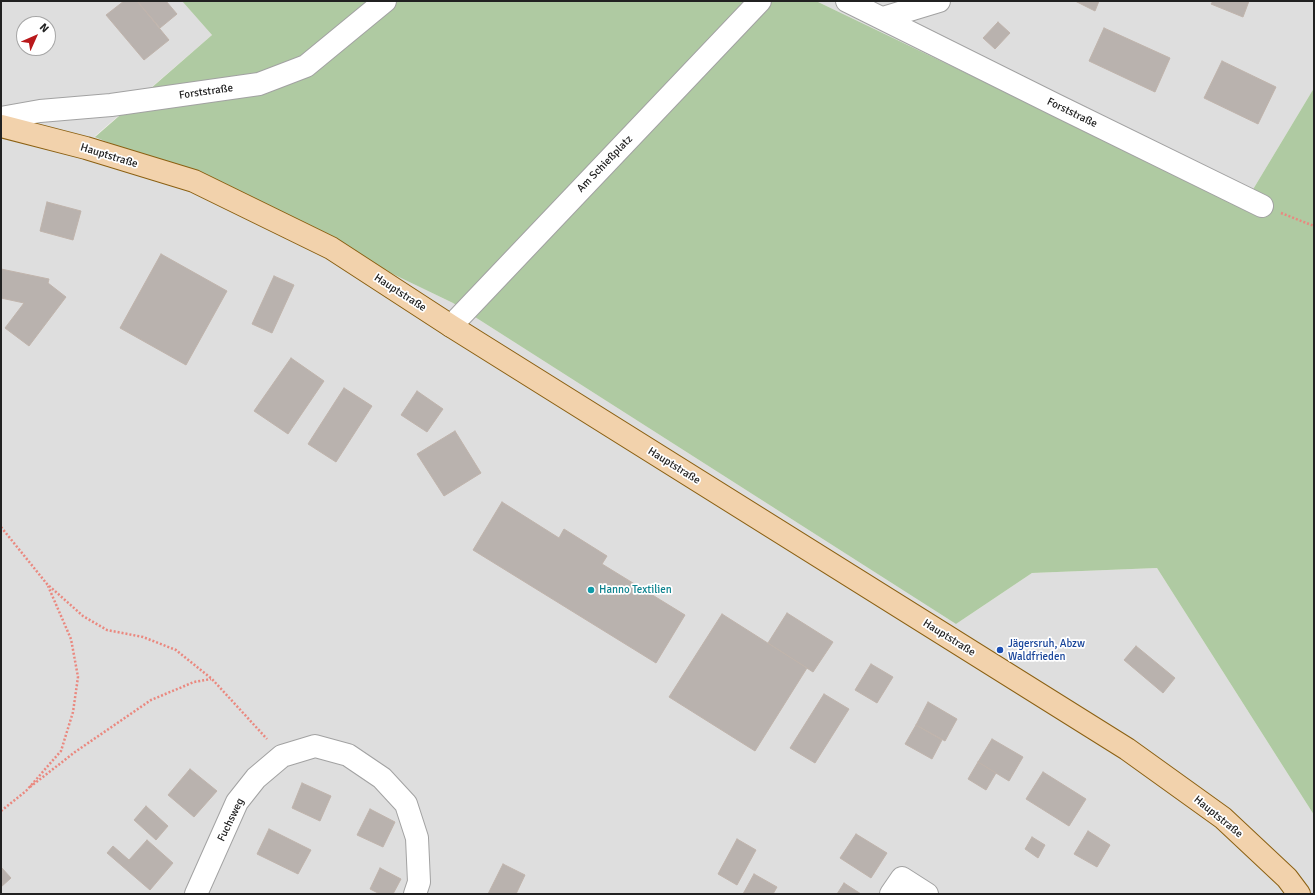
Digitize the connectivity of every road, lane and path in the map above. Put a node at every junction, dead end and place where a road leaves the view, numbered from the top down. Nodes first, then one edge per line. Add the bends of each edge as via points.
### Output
1 (385, 1) edge
2 (760, 1) edge
3 (847, 1) edge
4 (939, 1) edge
5 (883, 18) junction
6 (1, 118) edge
7 (1, 126) edge
8 (1262, 206) joint
9 (1314, 226) edge
10 (451, 326) junction
11 (1, 527) edge
12 (47, 584) junction
13 (212, 678) junction
14 (282, 756) junction
15 (26, 791) junction
16 (1, 811) edge
17 (196, 894) edge
18 (415, 894) edge
19 (892, 894) edge
20 (927, 894) edge
21 (1299, 894) edge

1 - 6 street, Forststraße via 306,66 259,84
2 - 10 street, Am Schießplatz
3 - 5 street, Forststraße
4 - 5 street
5 - 8 street, Forststraße
7 - 10 main road, Hauptstraße via 86,148 194,181 331,248
8 - 9 path
10 - 21 main road, Hauptstraße via 1127,750 1223,818 1287,878
11 - 12 path
12 - 13 path via 83,616 107,630 143,637 176,650
12 - 15 path via 71,639 78,677 73,712 61,751
13 - 14 path
13 - 15 path via 194,682 151,700 75,752
14 - 17 street, Fuchsweg via 256,778 237,802
14 - 18 street, Fuchsweg via 315,746 348,755 382,778 406,804 417,838 419,882
15 - 16 path
19 - 20 street via 902,878

